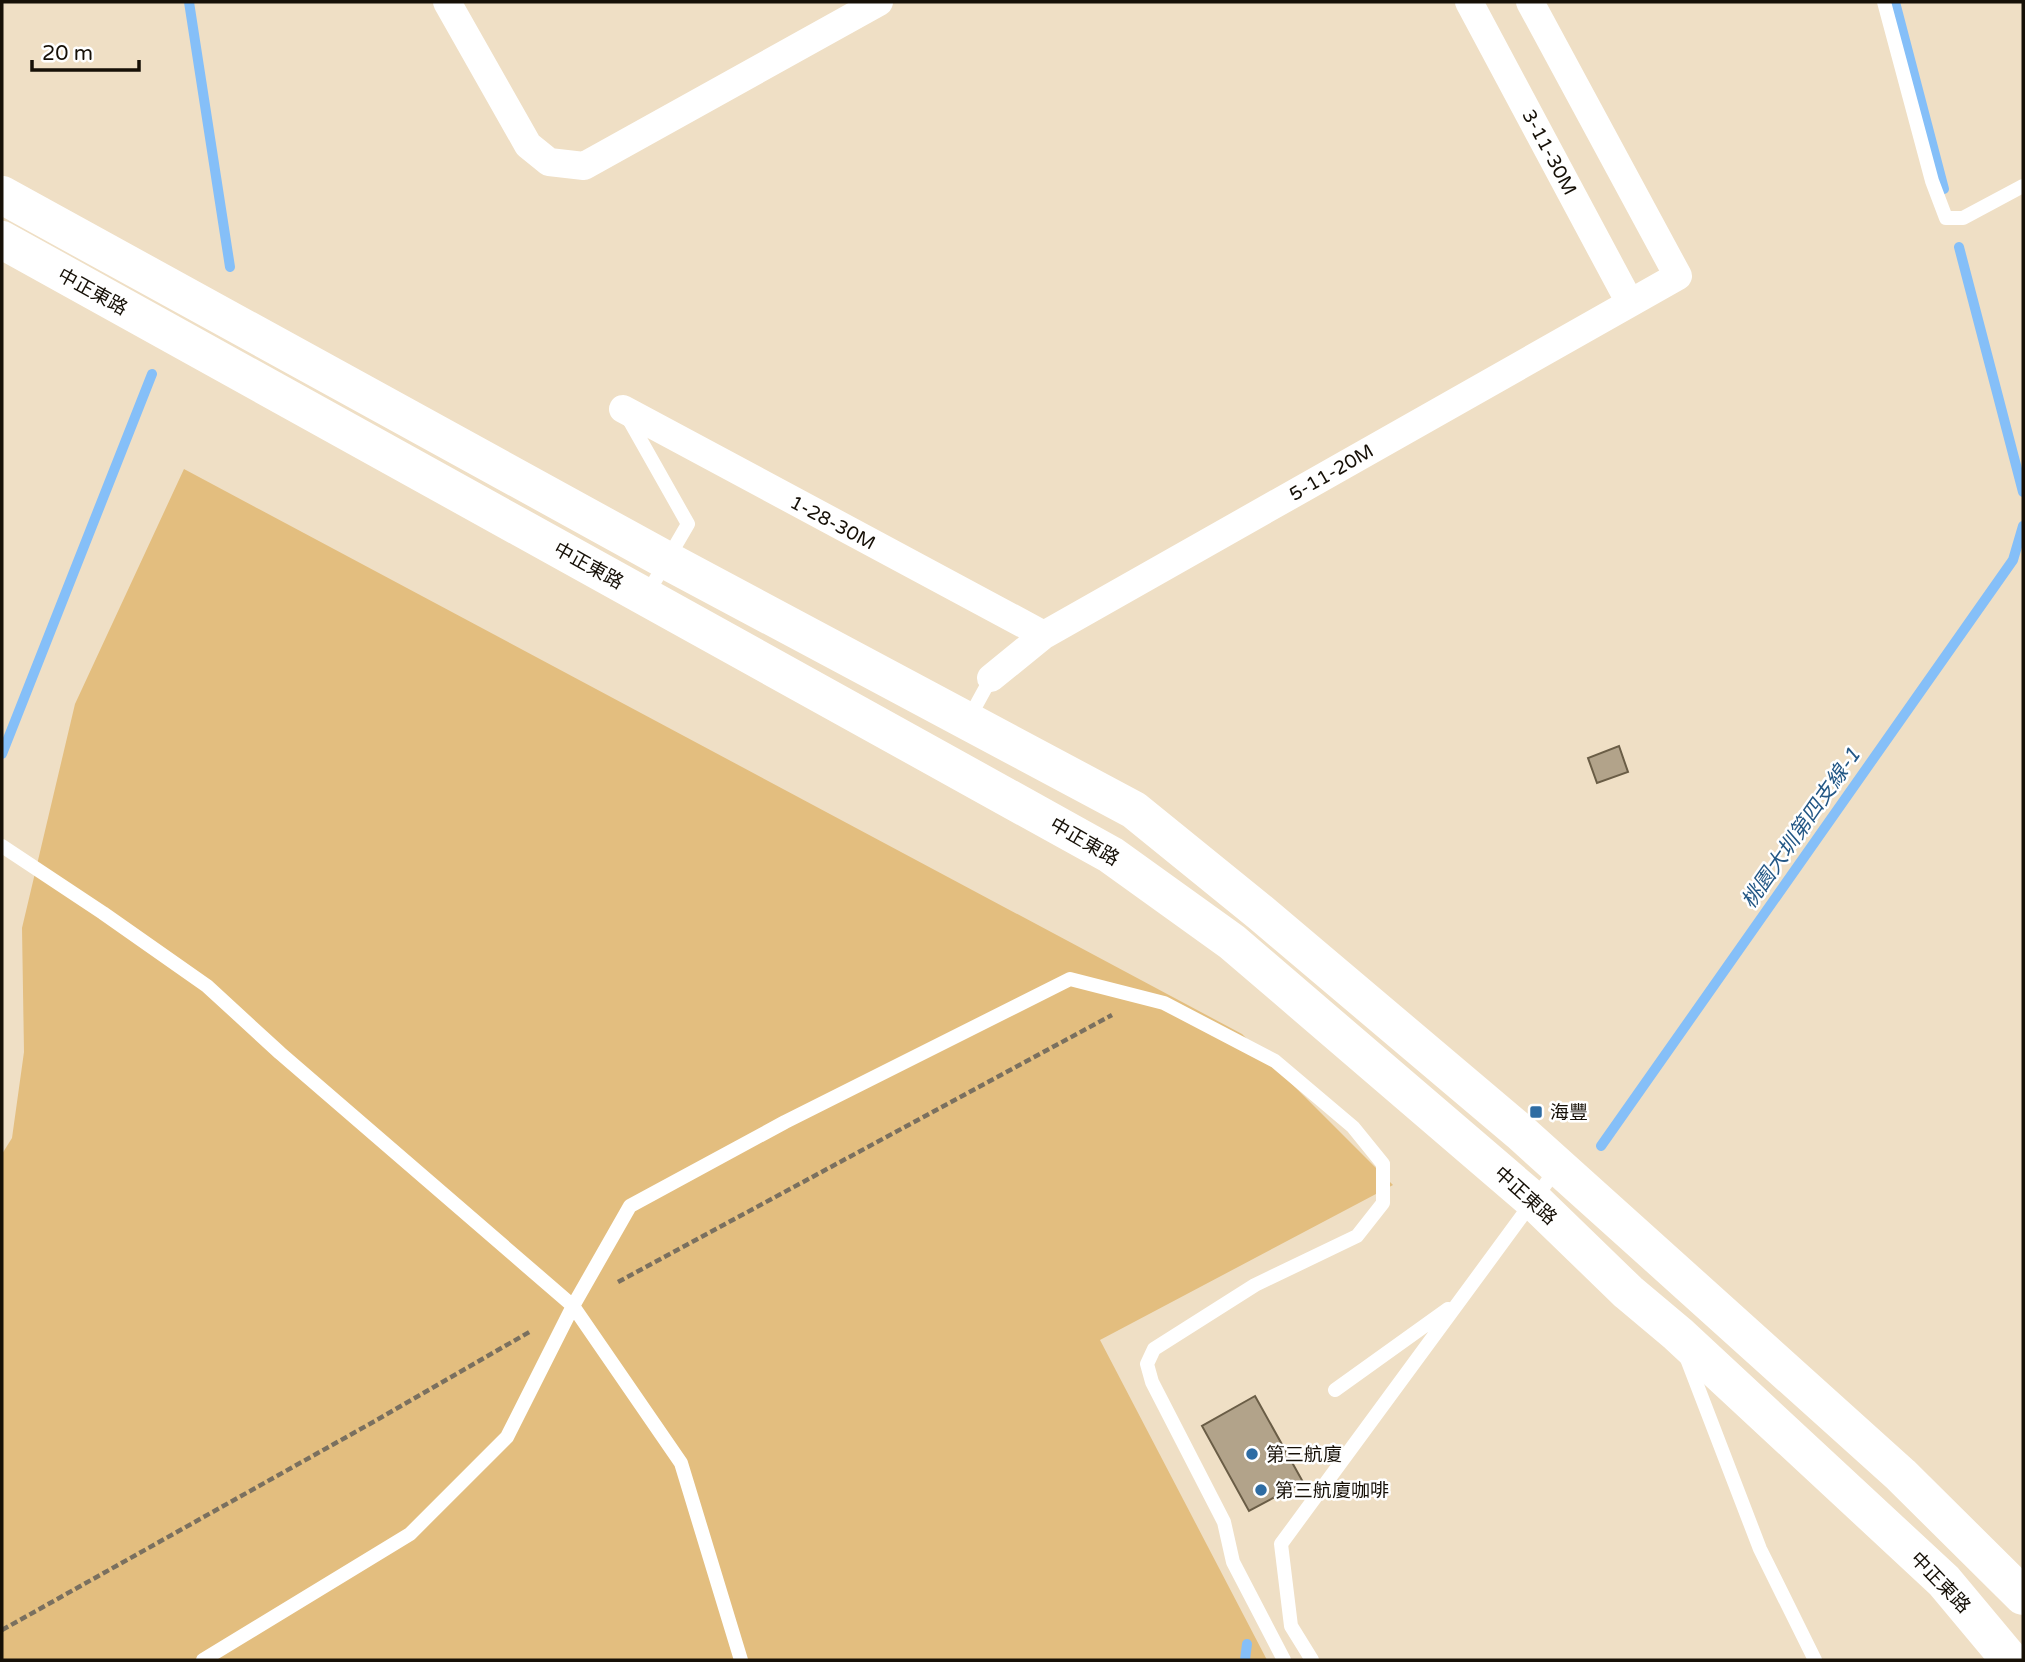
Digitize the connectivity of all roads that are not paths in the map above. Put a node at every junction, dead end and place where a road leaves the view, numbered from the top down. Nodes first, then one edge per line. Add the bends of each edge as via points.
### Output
1 (447, 2) edge
2 (878, 2) edge
3 (1469, 2) edge
4 (1530, 2) edge
5 (1884, 2) edge
6 (2023, 186) edge
7 (2, 195) edge
8 (2, 240) edge
9 (1630, 303) junction
10 (623, 409) joint
11 (666, 560) junction
12 (646, 597) junction
13 (1044, 635) junction
14 (991, 678) joint
15 (968, 720) junction
16 (2, 846) edge
17 (1558, 1166) junction
18 (1534, 1201) junction
19 (1461, 1300) junction
20 (573, 1306) junction
21 (1678, 1334) junction
22 (1335, 1390) dead end
23 (2023, 1596) edge
24 (203, 1660) edge
25 (741, 1660) edge
26 (1284, 1660) edge
27 (1312, 1660) edge
28 (1815, 1660) edge
29 (2010, 1660) edge

1 - 2 street via 528,145 549,162 584,166
3 - 9 street, 3-11-30M
4 - 9 street, 5-11-20M via 1678,276
5 - 6 lane via 1946,218 1963,218
7 - 11 main road, 中正東路
8 - 12 main road, 中正東路
9 - 13 street, 5-11-20M
10 - 11 lane via 688,524
10 - 13 street, 1-28-30M
11 - 12 lane
11 - 15 main road, 中正東路
12 - 18 main road, 中正東路 via 1111,855 1232,942
13 - 14 street, 5-11-20M
14 - 15 lane
15 - 17 main road, 中正東路 via 1134,810
16 - 20 lane via 207,986
17 - 18 lane
17 - 23 main road, 中正東路 via 1901,1475
18 - 19 lane
18 - 21 main road, 中正東路
19 - 22 lane
19 - 27 lane via 1281,1544 1291,1626
20 - 24 lane via 507,1437 410,1534
20 - 25 lane via 681,1463
20 - 26 lane via 630,1206 785,1122 1070,979 1164,1003 1275,1061 1353,1127 1383,1164 1384,1203 1357,1236 1255,1285 1154,1349 1147,1364 1224,1522 1233,1562
21 - 28 lane via 1760,1549
21 - 29 main road, 中正東路 via 1944,1581

